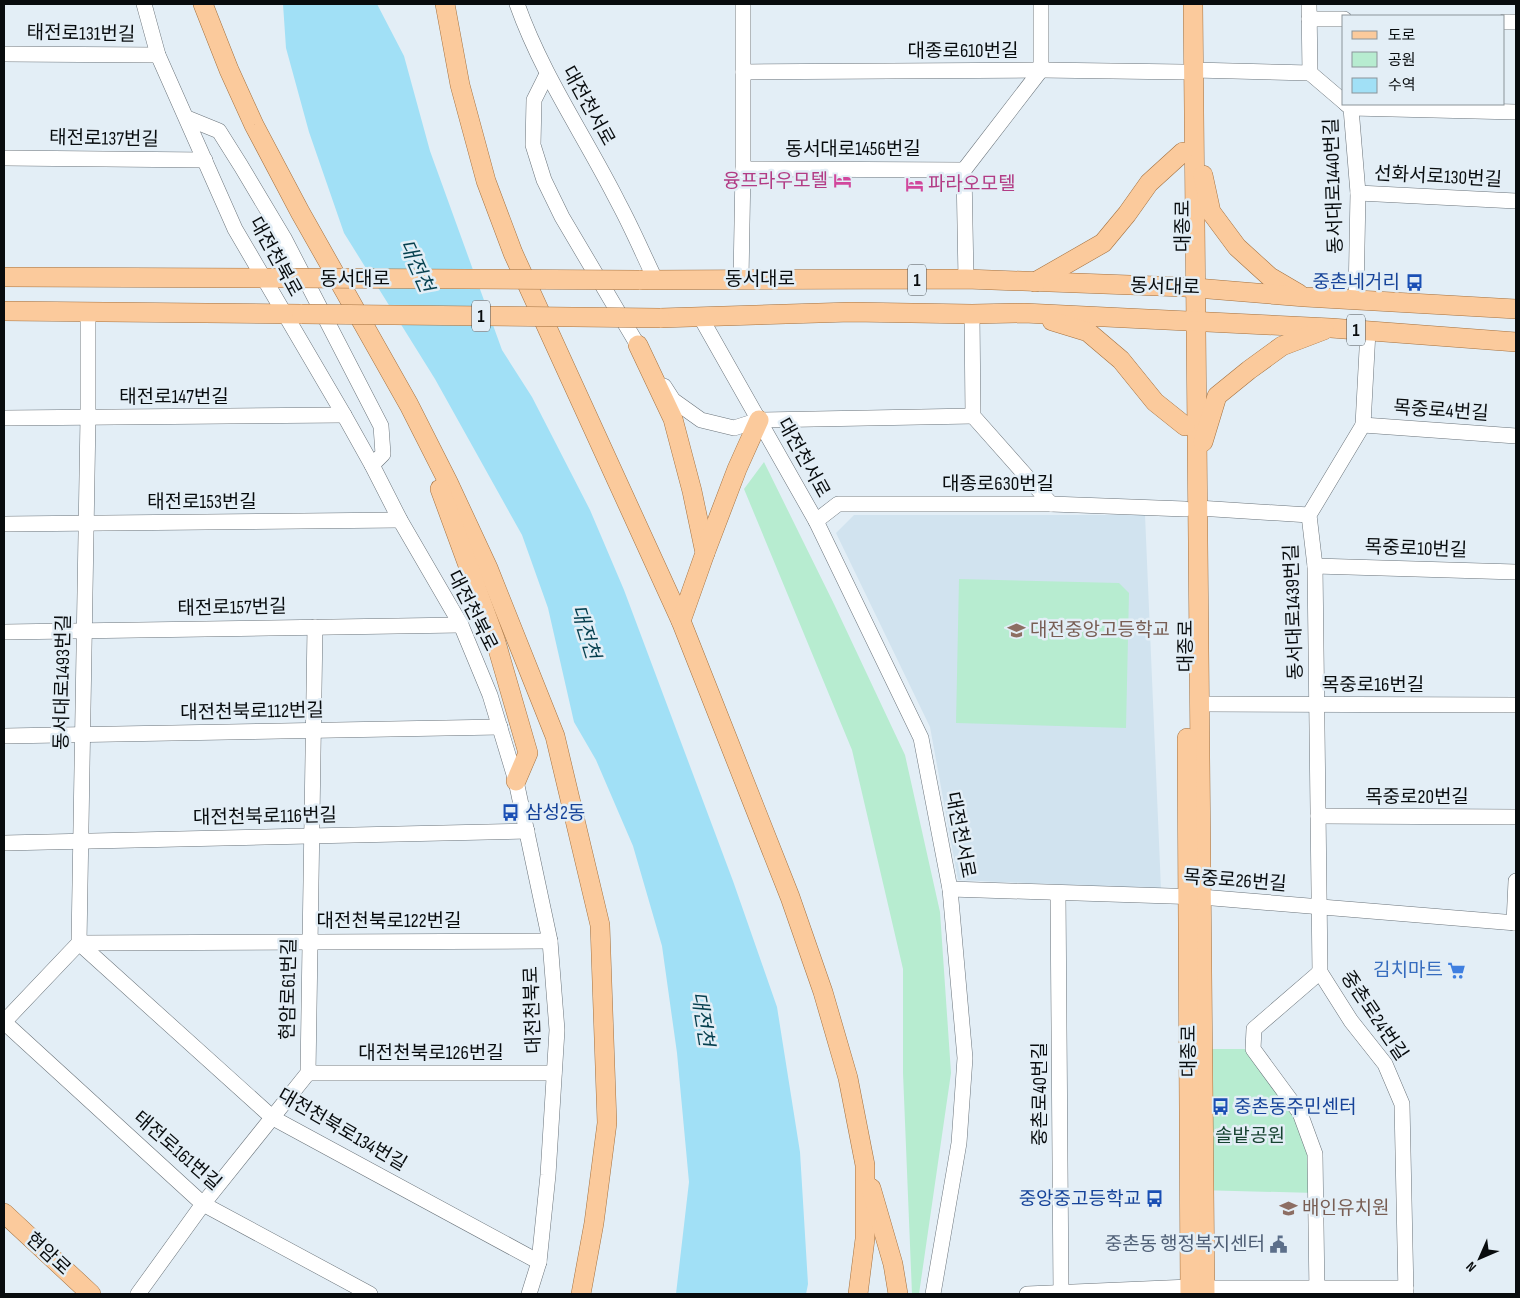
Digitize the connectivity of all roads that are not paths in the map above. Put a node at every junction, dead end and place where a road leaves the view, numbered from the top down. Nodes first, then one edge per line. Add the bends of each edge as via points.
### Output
1 (144, 4) edge
2 (203, 4) edge
3 (445, 4) edge
4 (517, 4) edge
5 (743, 4) edge
6 (1041, 4) edge
7 (1182, 4) edge
8 (1193, 4) edge
9 (1309, 11) edge
10 (1342, 19) edge
11 (4, 54) edge
12 (158, 55) junction
13 (1041, 70) junction
14 (1188, 71) junction
15 (743, 72) junction
16 (1310, 73) junction
17 (546, 74) junction
18 (1342, 101) edge
19 (1347, 105) edge
20 (1516, 112) edge
21 (186, 118) junction
22 (1189, 145) junction
23 (4, 158) edge
24 (205, 160) junction
25 (743, 169) junction
26 (964, 170) junction
27 (1358, 194) junction
28 (1516, 201) edge
29 (4, 277) edge
30 (263, 278) junction
31 (741, 279) junction
32 (966, 279) junction
33 (647, 280) junction
34 (1035, 282) junction
35 (1190, 287) junction
36 (1305, 297) junction
37 (1356, 300) junction
38 (1516, 309) edge
39 (4, 311) edge
40 (88, 312) junction
41 (1024, 313) junction
42 (293, 314) junction
43 (972, 314) junction
44 (701, 318) junction
45 (1190, 320) junction
46 (1331, 328) junction
47 (1368, 331) junction
48 (1516, 342) edge
49 (638, 345) junction
50 (409, 405) junction
51 (344, 415) junction
52 (973, 416) junction
53 (88, 417) junction
54 (4, 418) edge
55 (759, 420) junction
56 (1363, 425) junction
57 (1185, 426) junction
58 (1516, 436) edge
59 (1198, 460) junction
60 (372, 465) junction
61 (1051, 504) junction
62 (1192, 509) junction
63 (1309, 515) junction
64 (400, 520) junction
65 (816, 521) junction
66 (86, 523) junction
67 (4, 524) edge
68 (705, 552) junction
69 (1315, 566) junction
70 (1516, 572) edge
71 (680, 621) junction
72 (461, 624) junction
73 (315, 627) junction
74 (84, 630) junction
75 (4, 632) edge
76 (1200, 704) junction
77 (1316, 705) junction
78 (1516, 705) edge
79 (500, 727) junction
80 (313, 731) junction
81 (82, 735) junction
82 (4, 736) edge
83 (516, 781) junction
84 (1318, 816) junction
85 (1516, 817) edge
86 (527, 831) junction
87 (312, 836) junction
88 (81, 841) junction
89 (4, 843) edge
90 (1516, 881) edge
91 (950, 889) junction
92 (1058, 893) junction
93 (1194, 897) junction
94 (1319, 908) junction
95 (1515, 923) edge
96 (550, 941) junction
97 (310, 942) junction
98 (79, 943) junction
99 (1320, 972) junction
100 (4, 1022) edge
101 (308, 1073) junction
102 (554, 1073) junction
103 (273, 1118) junction
104 (865, 1165) junction
105 (204, 1204) junction
106 (4, 1214) edge
107 (539, 1262) junction
108 (1198, 1291) edge
109 (1317, 1291) edge
110 (1406, 1291) edge
111 (92, 1294) edge
112 (138, 1294) edge
113 (370, 1294) edge
114 (529, 1294) edge
115 (581, 1294) edge
116 (858, 1294) edge
117 (898, 1294) edge
118 (933, 1294) edge
119 (1027, 1294) edge
120 (1061, 1294) edge

1 - 12 street, 대전천북로
2 - 50 main road via 254,125
3 - 71 main road via 462,94 486,181 513,253
4 - 17 street, 대전천서로
5 - 15 street
6 - 13 street
7 - 14 main road, 대종로
8 - 14 main road, 대종로
9 - 10 street
9 - 16 street
11 - 12 street, 태전로131번길
12 - 21 street, 대전천북로
13 - 14 street, 대종로610번길
13 - 15 street, 대종로610번길
13 - 26 street
14 - 16 street, 대종로610번길
14 - 22 main road, 대종로
15 - 25 street
16 - 18 street, 동서대로1440번길
17 - 33 street, 대전천서로 via 619,203
17 - 49 street via 534,100 533,145 544,180 562,217
19 - 20 street
19 - 27 street, 동서대로1440번길
21 - 24 street, 대전천북로
21 - 60 street via 219,131 284,238 381,426 383,454
22 - 34 main road via 1149,183 1103,243
22 - 35 main road, 대종로
22 - 36 main road via 1211,212 1237,247 1270,277
23 - 24 street, 태전로137번길
24 - 30 street, 대전천북로 via 235,229
25 - 26 street, 동서대로1456번길
25 - 31 street
26 - 32 street
27 - 28 street, 선화서로130번길
27 - 37 street, 동서대로1440번길
29 - 30 main road, 동서대로
30 - 33 main road, 동서대로 / 1, bridge
30 - 42 street, 대전천북로
31 - 32 main road, 동서대로 / 1
31 - 33 main road, 동서대로 / 1
32 - 34 main road, 동서대로 / 1
34 - 35 main road, 동서대로 / 1
35 - 36 main road, 동서대로 / 1
35 - 45 main road, 대종로
36 - 37 main road, 동서대로 / 1
37 - 38 main road, 동서대로 / 1
39 - 40 main road, 동서대로
40 - 42 main road, 동서대로
40 - 53 street, 동서대로1493번길
41 - 43 main road, 동서대로 / 1
41 - 45 main road, 동서대로 / 1
41 - 57 main road via 1088,332 1120,360 1155,402
42 - 44 main road, 동서대로 / 1, bridge
42 - 51 street, 대전천북로
43 - 44 main road, 동서대로 / 1 via 851,312
43 - 52 street
44 - 55 street, 대전천서로
45 - 46 main road, 동서대로 / 1
45 - 57 main road, 대종로
45 - 59 main road, 대종로
46 - 47 main road, 동서대로 / 1
46 - 59 main road via 1282,346 1217,396
47 - 48 main road, 동서대로 / 1
47 - 56 street
49 - 55 street via 673,400 701,420 734,428
49 - 68 main road via 673,419
50 - 83 main road via 495,639 528,753
50 - 115 main road via 488,568 556,736 600,926 607,1123
51 - 53 street, 태전로147번길
51 - 60 street, 대전천북로
52 - 55 street, 대전천서로
52 - 61 street
53 - 54 street, 태전로147번길
53 - 66 street, 동서대로1493번길
55 - 65 street, 대전천서로
55 - 68 main road
56 - 58 street, 목중로4번길
56 - 63 street
57 - 62 main road, 대종로
59 - 62 main road, 대종로
60 - 64 street, 대전천북로
61 - 62 street, 대종로630번길
61 - 65 street, 대종로630번길 via 838,504
62 - 63 street
62 - 76 main road, 대종로
62 - 93 main road, 대종로
63 - 69 street, 동서대로1439번길
64 - 66 street, 태전로153번길
64 - 72 street, 대전천북로
65 - 91 street, 대전천서로 via 921,738
66 - 67 street, 태전로153번길
66 - 74 street, 동서대로1493번길
68 - 71 main road
69 - 70 street, 목중로10번길
69 - 77 street, 동서대로1439번길
71 - 104 main road via 790,897 823,992 848,1078
72 - 73 street, 태전로157번길
72 - 79 street, 대전천북로
73 - 74 street, 태전로157번길
73 - 80 street, 현암로61번길
74 - 75 street, 태전로157번길
74 - 81 street, 동서대로1493번길
76 - 77 street, 목중로16번길
76 - 93 main road, 대종로
77 - 78 street, 목중로16번길
77 - 84 street, 동서대로1439번길
79 - 80 street, 대전천북로112번길
79 - 83 street, 대전천북로
80 - 81 street, 대전천북로112번길
80 - 87 street, 현암로61번길
81 - 82 street, 대전천북로112번길
81 - 88 street, 동서대로1493번길
83 - 86 street, 대전천북로
84 - 85 street, 목중로20번길
84 - 94 street, 동서대로1439번길
86 - 87 street, 대전천북로116번길
86 - 96 street, 대전천북로
87 - 88 street, 대전천북로116번길
87 - 97 street, 현암로61번길
88 - 89 street, 대전천북로116번길
88 - 98 street, 동서대로1493번길
90 - 95 street
91 - 92 street, 목중로26번길
91 - 118 street, 대전천서로 via 965,1058 959,1142
92 - 93 street, 목중로26번길
92 - 120 street, 중촌로40번길
93 - 94 street, 목중로26번길
93 - 108 main road, 대종로
94 - 95 street, 목중로26번길
94 - 99 street, 중촌로24번길
96 - 97 street, 대전천북로122번길
96 - 102 street, 대전천북로 via 557,1030
97 - 98 street, 대전천북로122번길
97 - 101 street, 현암로61번길
98 - 100 street
98 - 103 street, 대전천북로134번길
99 - 109 street via 1254,1030 1253,1049 1300,1113 1315,1154
99 - 110 street, 중촌로24번길 via 1351,1021 1385,1064 1402,1104
100 - 105 street, 태전로161번길
101 - 102 street, 대전천북로126번길
101 - 103 street
102 - 107 street, 대전천북로
103 - 105 street
103 - 107 street, 대전천북로134번길
104 - 116 main road via 865,1239
104 - 117 main road via 893,1264
105 - 112 street
105 - 113 street, 태전로161번길
106 - 111 main road, 현암로
107 - 114 street, 대전천북로
108 - 109 street
108 - 120 street
109 - 110 street
119 - 120 street

